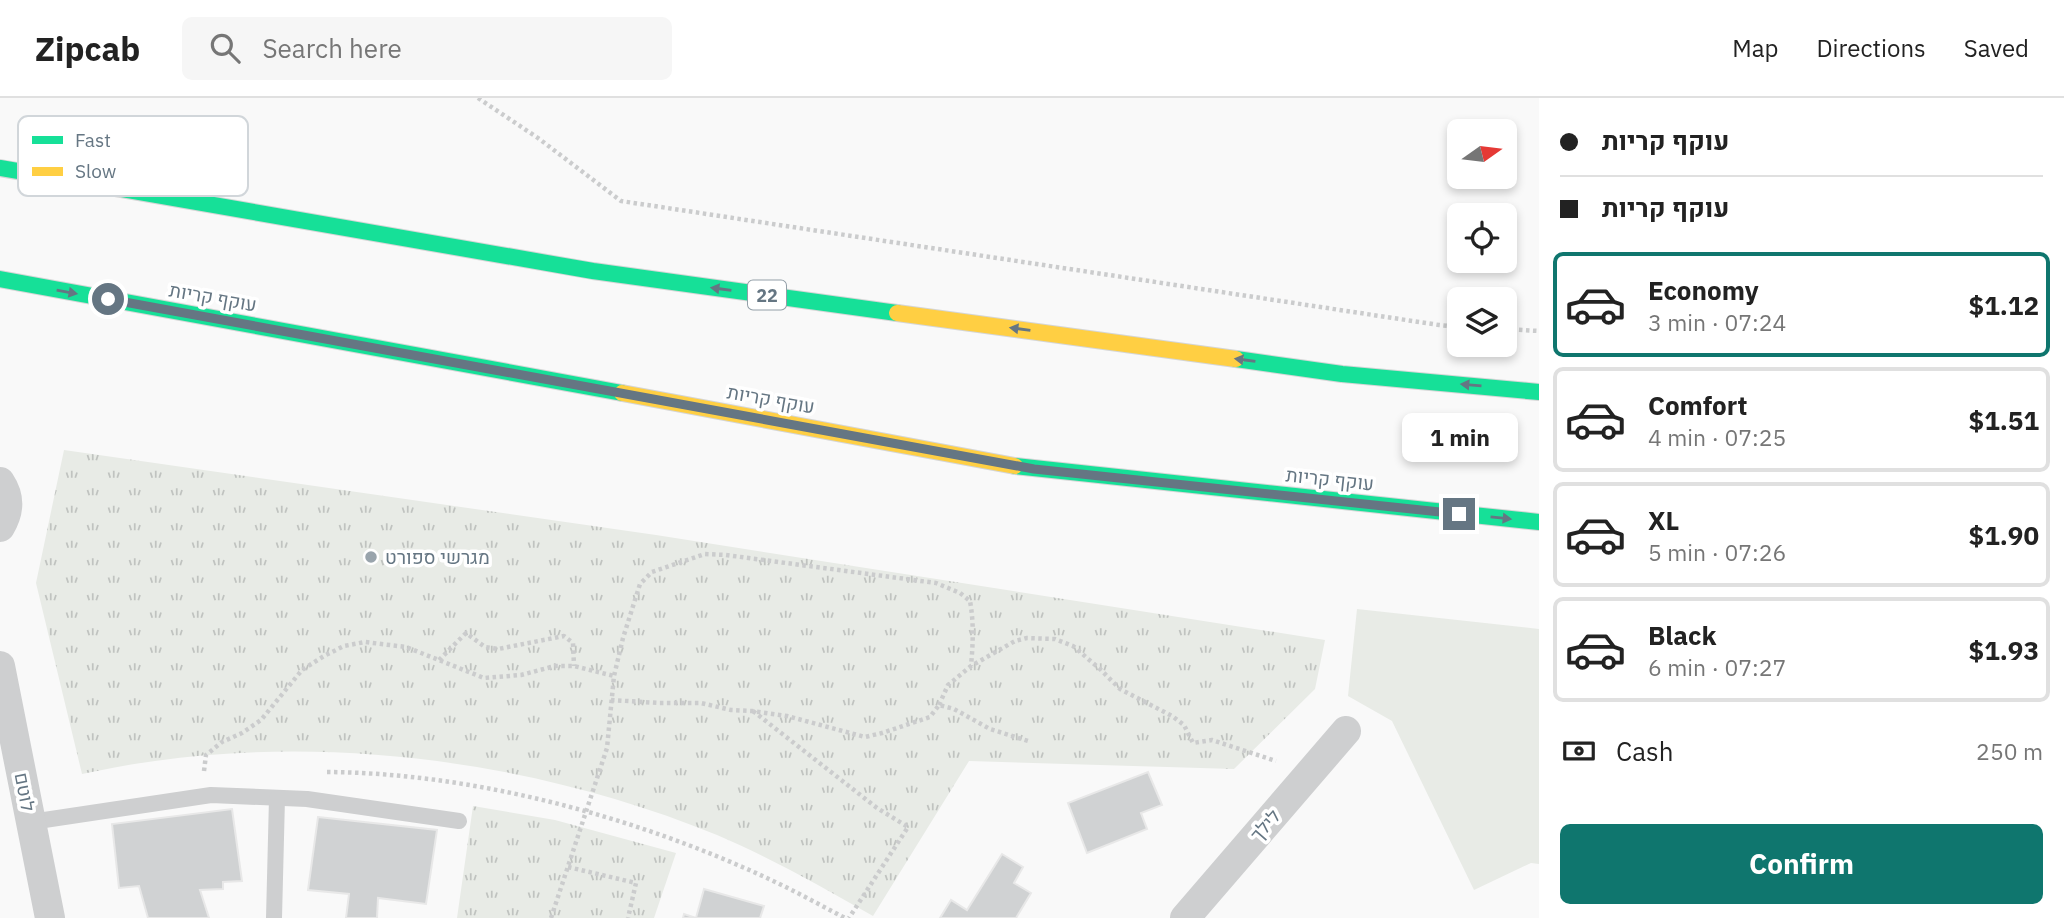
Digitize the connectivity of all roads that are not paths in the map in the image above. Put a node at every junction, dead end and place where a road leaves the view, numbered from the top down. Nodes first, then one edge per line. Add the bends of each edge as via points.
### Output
1 (0, 167) edge
2 (18, 170) edge
3 (165, 196) edge
4 (0, 279) edge
5 (1539, 392) edge
6 (0, 482) edge
7 (1539, 522) edge
8 (0, 527) edge
9 (0, 666) edge
10 (1346, 731) dead end
11 (277, 797) junction
12 (458, 821) dead end
13 (31, 822) junction
14 (51, 918) edge
15 (274, 918) edge
16 (1185, 918) edge

2 -> 1 highway, 22
5 -> 3 highway, 22 via 1342,374 593,271
4 -> 7 highway, עוקף קריות via 1034,469
6 - 8 street via 8,507
9 - 13 street, לוטם
10 - 16 street, לילך
11 - 12 lane
11 - 13 lane via 211,795
11 - 15 lane
13 - 14 street, לוטם

